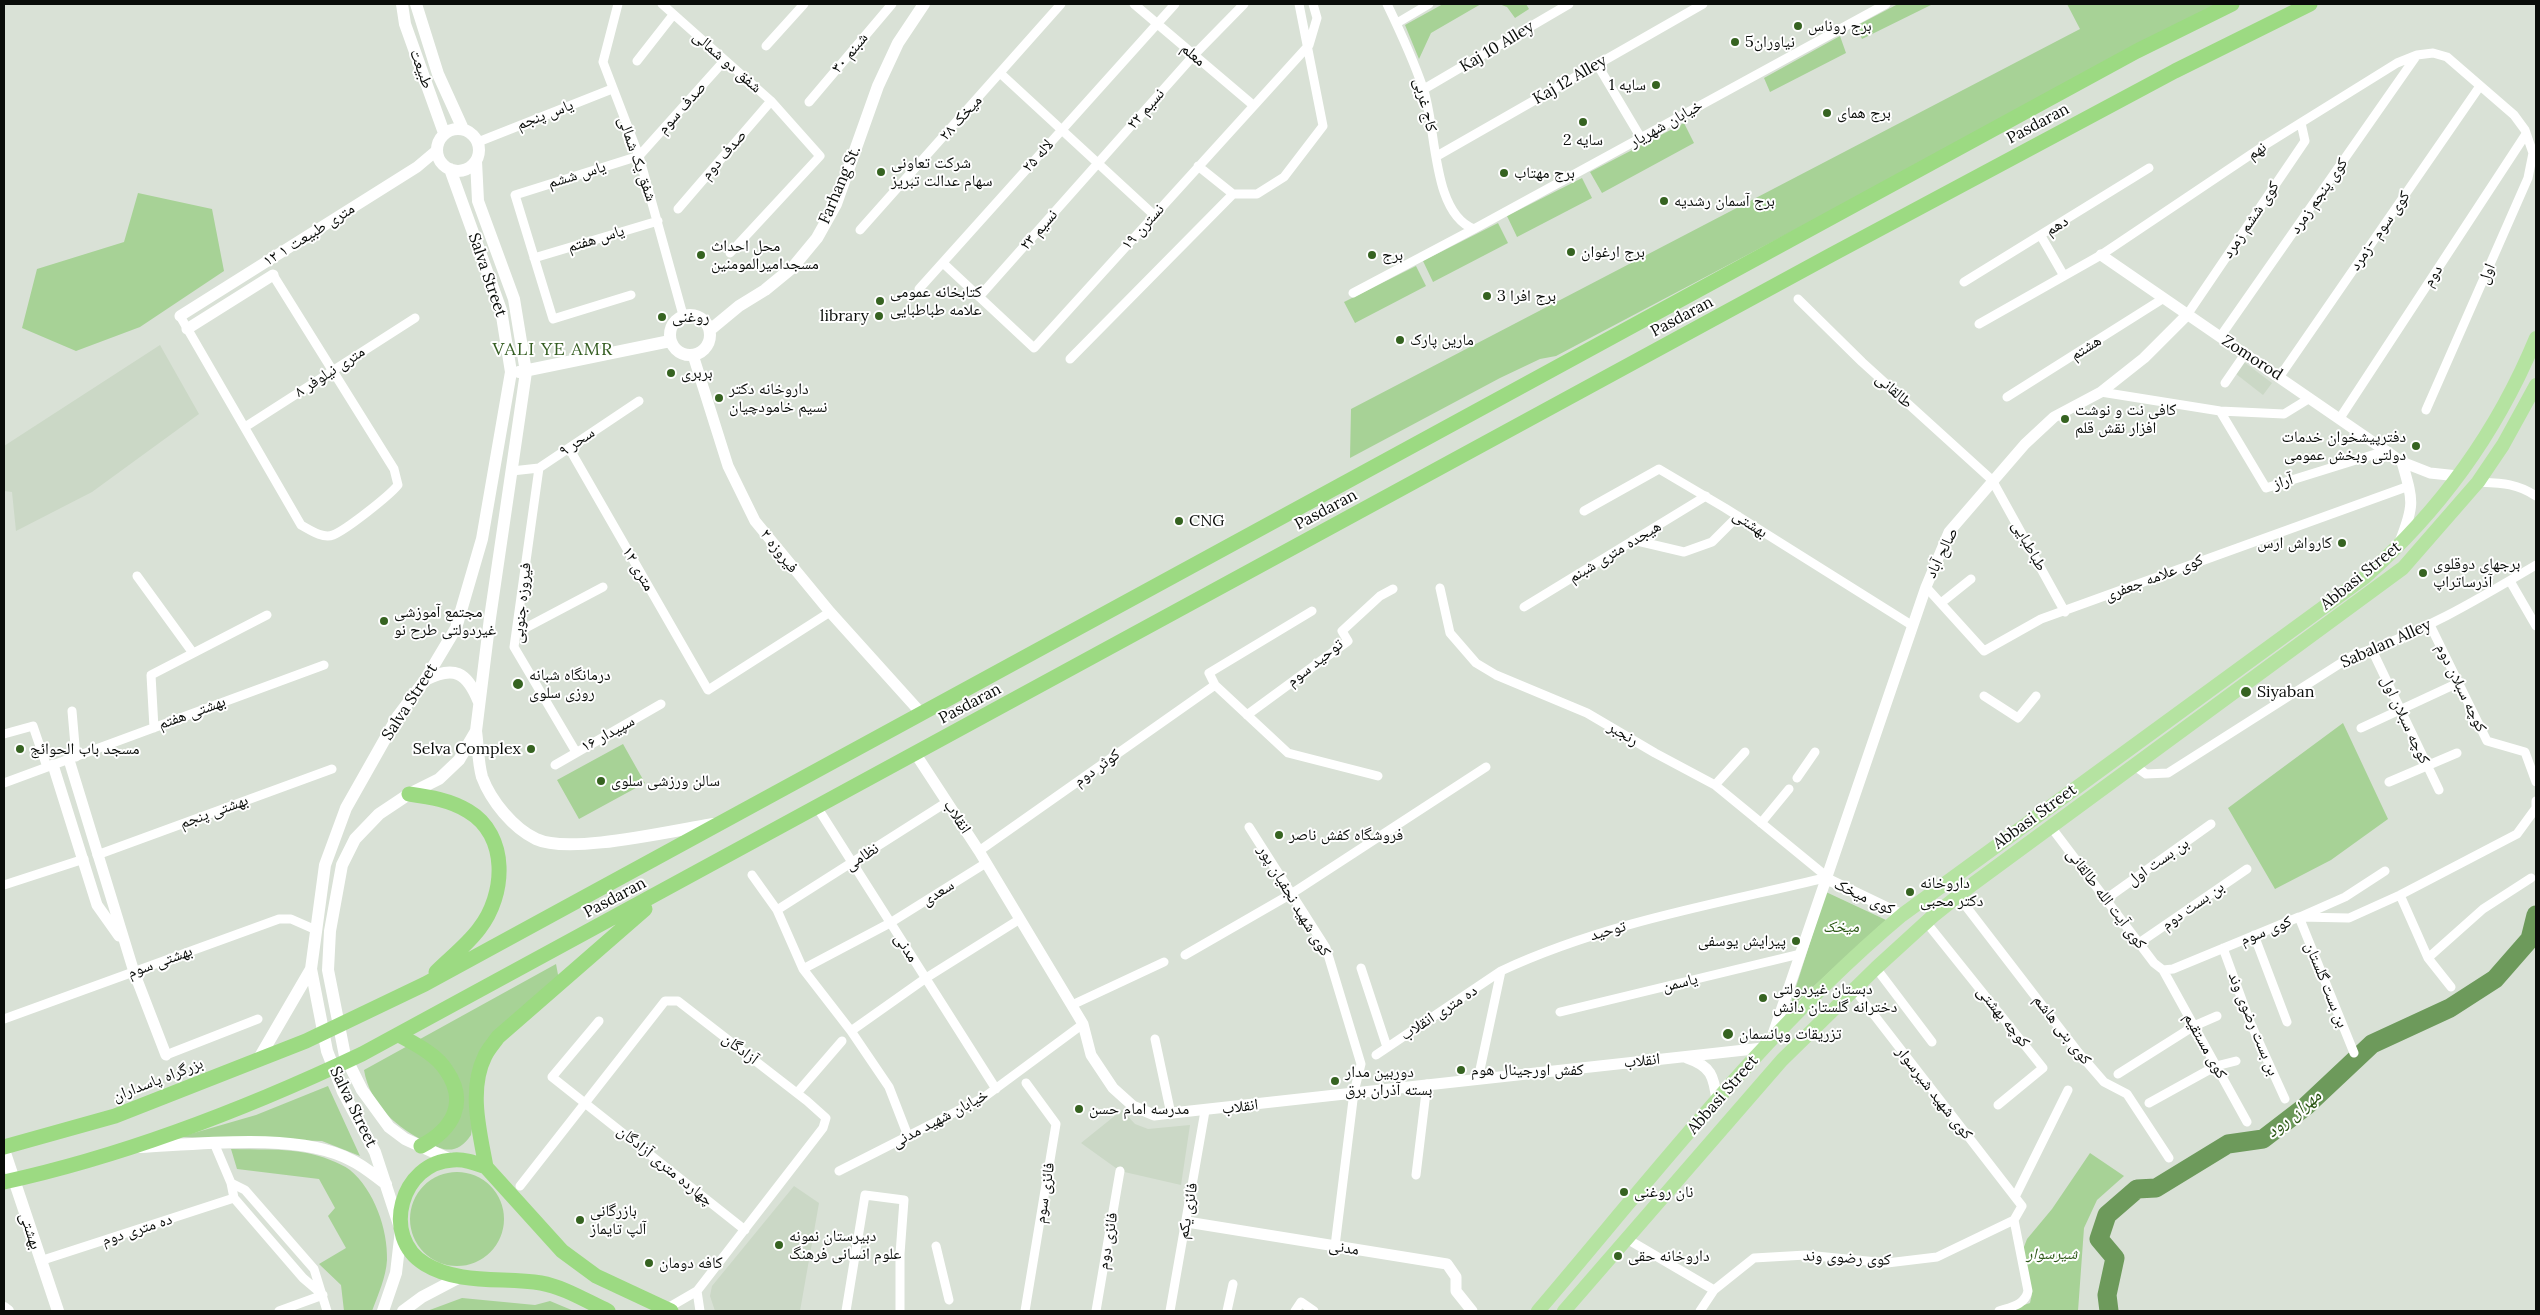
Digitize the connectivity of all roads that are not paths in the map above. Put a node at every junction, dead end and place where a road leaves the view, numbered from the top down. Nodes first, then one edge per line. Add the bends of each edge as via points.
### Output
1 (402, 4) edge
2 (416, 4) edge
3 (618, 4) edge
4 (662, 4) edge
5 (804, 4) edge
6 (924, 4) edge
7 (1061, 4) edge
8 (1134, 4) edge
9 (1175, 4) edge
10 (1244, 4) edge
11 (1299, 4) edge
12 (1313, 4) edge
13 (1387, 4) edge
14 (1429, 4) edge
15 (1569, 4) edge
16 (1703, 4) edge
17 (1886, 4) edge
18 (2232, 4) edge
19 (2310, 4) edge
20 (888, 5) edge
21 (673, 15) junction
22 (1396, 23) junction
23 (1157, 24) junction
24 (1308, 45) junction
25 (766, 46) dead end
26 (1194, 55) junction
27 (2417, 55) junction
28 (724, 61) junction
29 (637, 62) dead end
30 (1597, 64) junction
31 (1000, 74) junction
32 (2480, 86) junction
33 (612, 89) junction
34 (1424, 89) junction
35 (771, 101) junction
36 (809, 102) dead end
37 (1253, 105) junction
38 (2301, 123) junction
39 (463, 129) junction
40 (1062, 130) junction
41 (444, 133) junction
42 (2526, 134) junction
43 (1641, 138) junction
44 (478, 142) junction
45 (436, 151) junction
46 (639, 156) junction
47 (1437, 156) junction
48 (476, 161) junction
49 (1098, 163) junction
50 (1198, 166) junction
51 (2149, 168) dead end
52 (450, 169) junction
53 (1233, 194) junction
54 (678, 209) dead end
55 (1154, 215) junction
56 (658, 221) junction
57 (1474, 229) junction
58 (860, 230) dead end
59 (2041, 236) junction
60 (730, 253) dead end
61 (2101, 255) junction
62 (534, 258) junction
63 (943, 263) junction
64 (274, 275) joint
65 (2064, 276) junction
66 (1964, 282) dead end
67 (919, 289) dead end
68 (1353, 293) dead end
69 (631, 295) dead end
70 (980, 297) junction
71 (2164, 298) junction
72 (1798, 299) dead end
73 (683, 315) junction
74 (2187, 315) junction
75 (180, 316) joint
76 (415, 318) dead end
77 (1979, 324) dead end
78 (187, 328) junction
79 (710, 330) junction
80 (2220, 337) junction
81 (2536, 338) edge
82 (670, 341) junction
83 (2245, 354) junction
84 (693, 355) junction
85 (1070, 359) dead end
86 (333, 371) junction
87 (511, 372) junction
88 (526, 372) junction
89 (2280, 376) junction
90 (2225, 383) dead end
91 (2536, 385) edge
92 (2101, 392) junction
93 (2007, 397) dead end
94 (2310, 398) junction
95 (639, 401) dead end
96 (2426, 410) dead end
97 (2220, 411) junction
98 (2340, 418) junction
99 (245, 427) junction
100 (569, 448) junction
101 (2386, 451) junction
102 (2402, 462) junction
103 (539, 468) junction
104 (512, 471) junction
105 (2458, 476) junction
106 (1992, 480) junction
107 (2478, 482) junction
108 (2409, 486) junction
109 (1706, 496) junction
110 (2536, 496) edge
111 (1584, 511) dead end
112 (1738, 516) junction
113 (1633, 540) junction
114 (2397, 549) junction
115 (2536, 565) edge
116 (136, 576) dead end
117 (1971, 580) dead end
118 (2510, 581) junction
119 (602, 587) dead end
120 (1926, 587) junction
121 (1440, 588) dead end
122 (1393, 589) dead end
123 (1941, 603) junction
124 (1524, 607) dead end
125 (1312, 611) dead end
126 (830, 612) junction
127 (2065, 612) junction
128 (267, 616) dead end
129 (2430, 625) junction
130 (1913, 626) junction
131 (2536, 626) edge
132 (516, 633) junction
133 (2372, 650) junction
134 (193, 653) junction
135 (2253, 659) junction
136 (324, 665) dead end
137 (2263, 672) junction
138 (425, 680) junction
139 (2460, 682) junction
140 (1215, 685) junction
141 (1984, 696) dead end
142 (2036, 696) dead end
143 (661, 704) dead end
144 (480, 705) junction
145 (2400, 709) junction
146 (72, 711) dead end
147 (921, 714) junction
148 (1247, 715) junction
149 (154, 728) junction
150 (2361, 728) dead end
151 (476, 731) junction
152 (4, 734) edge
153 (576, 752) junction
154 (1745, 752) dead end
155 (1815, 752) dead end
156 (915, 753) junction
157 (2457, 753) dead end
158 (72, 758) junction
159 (555, 765) dead end
160 (2426, 765) junction
161 (50, 766) junction
162 (2135, 766) junction
163 (1486, 767) dead end
164 (332, 769) dead end
165 (1378, 776) dead end
166 (1797, 778) dead end
167 (2389, 782) dead end
168 (2536, 782) edge
169 (4, 783) edge
170 (1715, 785) junction
171 (1789, 789) dead end
172 (2439, 790) dead end
173 (409, 794) junction
174 (2536, 801) edge
175 (947, 802) junction
176 (816, 808) junction
177 (722, 823) junction
178 (1761, 823) junction
179 (2211, 824) dead end
180 (1249, 827) dead end
181 (2051, 827) junction
182 (1994, 846) junction
183 (979, 852) junction
184 (97, 855) junction
185 (84, 859) junction
186 (2004, 861) junction
187 (986, 863) junction
188 (852, 864) junction
189 (2247, 869) dead end
190 (2384, 871) dead end
191 (752, 875) dead end
192 (1826, 877) junction
193 (2532, 878) dead end
194 (4, 885) edge
195 (667, 890) junction
196 (1291, 894) junction
197 (2400, 895) junction
198 (1958, 896) junction
199 (2106, 899) junction
200 (777, 910) junction
201 (1902, 915) junction
202 (2299, 918) junction
203 (1020, 919) junction
204 (1926, 922) junction
205 (890, 923) junction
206 (316, 930) junction
207 (2254, 935) junction
208 (125, 943) junction
209 (2139, 943) junction
210 (2223, 948) junction
211 (1800, 954) junction
212 (1185, 955) dead end
213 (2428, 958) junction
214 (1164, 962) dead end
215 (1361, 968) dead end
216 (1876, 968) junction
217 (311, 969) junction
218 (803, 969) junction
219 (2163, 970) junction
220 (1501, 971) junction
221 (134, 972) junction
222 (926, 978) junction
223 (425, 984) junction
224 (2451, 987) dead end
225 (1854, 989) junction
226 (1072, 1004) junction
227 (1560, 1012) dead end
228 (2217, 1016) dead end
229 (4, 1019) edge
230 (258, 1019) dead end
231 (599, 1021) dead end
232 (2287, 1022) dead end
233 (1083, 1024) junction
234 (2194, 1026) junction
235 (851, 1031) junction
236 (399, 1035) junction
237 (1154, 1039) dead end
238 (842, 1040) dead end
239 (306, 1041) joint
240 (1932, 1042) dead end
241 (1767, 1044) junction
242 (1387, 1047) junction
243 (2354, 1053) dead end
244 (166, 1054) joint
245 (1376, 1055) dead end
246 (1682, 1057) junction
247 (258, 1060) junction
248 (2236, 1061) dead end
249 (2216, 1066) junction
250 (2118, 1074) dead end
251 (1478, 1079) junction
252 (1026, 1083) dead end
253 (1427, 1084) junction
254 (996, 1089) junction
255 (2068, 1090) dead end
256 (1354, 1092) junction
257 (797, 1093) junction
258 (2285, 1099) dead end
259 (1717, 1101) junction
260 (585, 1102) junction
261 (2149, 1103) dead end
262 (1998, 1105) dead end
263 (1205, 1111) junction
264 (1171, 1114) junction
265 (2246, 1122) dead end
266 (908, 1136) junction
267 (214, 1143) junction
268 (421, 1146) junction
269 (129, 1148) junction
270 (4, 1149) edge
271 (2169, 1158) dead end
272 (451, 1160) junction
273 (486, 1167) junction
274 (839, 1171) dead end
275 (1120, 1171) dead end
276 (1416, 1175) dead end
277 (4, 1182) edge
278 (231, 1183) junction
279 (386, 1184) junction
280 (520, 1186) dead end
281 (2015, 1197) junction
282 (234, 1198) junction
283 (2014, 1220) junction
284 (1187, 1222) junction
285 (400, 1228) junction
286 (744, 1230) junction
287 (1627, 1239) junction
288 (936, 1246) dead end
289 (1335, 1246) junction
290 (40, 1261) junction
291 (462, 1276) junction
292 (596, 1276) junction
293 (1233, 1284) dead end
294 (1714, 1290) junction
295 (697, 1291) junction
296 (323, 1295) junction
297 (582, 1299) junction
298 (949, 1300) dead end
299 (4, 1308) edge
300 (1570, 1309) edge
301 (669, 1310) edge
302 (8, 1311) edge
303 (58, 1311) edge
304 (279, 1311) edge
305 (327, 1311) edge
306 (384, 1311) edge
307 (403, 1311) edge
308 (608, 1311) edge
309 (700, 1311) edge
310 (846, 1311) edge
311 (900, 1311) edge
312 (1025, 1311) edge
313 (1096, 1311) edge
314 (1170, 1311) edge
315 (1228, 1311) edge
316 (1295, 1311) edge
317 (1314, 1311) edge
318 (1472, 1311) edge
319 (1538, 1311) edge
320 (1700, 1311) edge
321 (1999, 1311) edge

1 - 41 main road, طبیعت via 405,24
2 - 39 main road, طبیعت via 438,74
3 - 33 street, شفق یک شمالی via 603,62
4 - 21 street, شفق دو شمالی
5 - 25 street
6 - 79 main road, Farhang St. via 898,43 878,86 836,204 817,238 793,267
7 - 31 street, میخک ۲۸
8 - 23 street, معلم
9 - 23 street, لاله ۲۵
10 - 26 street, نسیم ۲۲
11 - 24 street
12 - 24 street via 1316,18
13 - 22 street, کاج غربی
14 - 22 street
15 - 34 street, Kaj 10 Alley
16 - 30 street, Kaj 12 Alley
17 - 43 street, خیابان شهریار
18 - 147 highway, Pasdaran via 2137,51
19 - 156 highway, Pasdaran via 2175,71 1858,241
20 - 36 street, شبنم ۳۰
21 - 28 street, شفق دو شمالی
21 - 29 street
22 - 34 street, کاج غربی
23 - 26 street, معلم
23 - 40 street, لاله ۲۵
24 - 37 street, نسترن ۱۹
24 - 53 street via 1323,126 1284,177 1257,194
26 - 37 street, معلم
26 - 49 street, نسیم ۲۲
27 - 32 street, نهم via 2447,57
27 - 38 street, نهم via 2397,63
27 - 80 street, کوی پنجم زمرد
28 - 35 street, شفق دو شمالی
28 - 46 street, صدف سوم
30 - 43 street
30 - 47 street, Kaj 12 Alley
31 - 40 street
31 - 58 street, میخک ۲۸
32 - 42 street, نهم via 2514,115
32 - 89 street, کوی سوم -زمرد
33 - 44 street, یاس پنجم
33 - 46 street, شفق یک شمالی
34 - 47 street, کاج غربی
35 - 54 street, صدف دوم
35 - 60 street, شفق دو شمالی via 820,156
37 - 50 street, نسترن ۱۹
38 - 61 street, نهم
38 - 74 street, کوی ششم زمرد via 2305,140
39 - 41 main road
39 - 44 main road
40 - 49 street
40 - 63 street, لاله ۲۵
41 - 45 main road
42 - 96 street, اول via 2533,153 2528,178
42 - 98 street, دوم
43 - 57 street, خیابان شهریار
44 - 48 main road
45 - 52 main road via 441,164
45 - 75 street, ۱۲ متری طبیعت ۱
46 - 56 street, شفق یک شمالی
46 - 62 street, یاس ششم via 515,194
47 - 57 street, کاج غربی via 1450,210 1460,222
48 - 52 main road via 466,170
48 - 88 main road, Salva Street via 478,201 514,299
49 - 55 street
49 - 70 street, نسیم ۲۳
50 - 53 street
50 - 55 street, نسترن ۱۹
51 - 59 street, دهم
52 - 87 main road, Salva Street via 501,310
53 - 85 street
55 - 70 street, نسترن ۱۹ via 1034,348
56 - 62 street, یاس هفتم
56 - 73 street, شفق یک شمالی
57 - 68 street, خیابان شهریار
59 - 65 street
59 - 66 street, دهم
61 - 65 street, نهم
61 - 71 street, Zomorod
62 - 69 street via 553,319
63 - 67 street, لاله ۲۵
63 - 70 street
64 - 78 street, ۱۲ متری طبیعت ۱
64 - 86 street
65 - 77 street, نهم
71 - 74 street, Zomorod
71 - 93 street, هشتم
72 - 106 street, طالقانی
73 - 79 main road via 703,318
73 - 82 main road via 670,328
74 - 80 street, Zomorod
74 - 92 street, صالح آباد via 2144,358
75 - 78 street
76 - 86 street, ۸ متری نیلوفر
78 - 99 street
79 - 84 main road via 706,348
80 - 83 street, Zomorod
81 - 105 main road, Abbasi Street via 2509,398
82 - 84 main road via 677,351
82 - 88 main road
83 - 89 street, Zomorod
83 - 90 street
84 - 126 street, فیروزه ٢ via 728,466 755,521
86 - 99 street, ۸ متری نیلوفر
86 - 99 street via 394,470 398,485 390,496 333,535 318,534 301,525
87 - 88 main road
87 - 138 main road, Salva Street via 472,580 456,628
88 - 104 main road, Salva Street
89 - 94 street, Zomorod
91 - 107 main road, Abbasi Street
92 - 97 street
92 - 106 street, صالح آباد via 2054,417
94 - 97 street via 2284,414
94 - 98 street, Zomorod
95 - 100 street, سحر ۹
97 - 101 street, آراز via 2266,488
98 - 101 street, Zomorod
100 - 103 street, سحر ۹
100 - 126 street, ۱۲ متری via 708,690
101 - 102 street, Zomorod
102 - 105 street, Zomorod via 2430,473
102 - 108 street
103 - 104 street, سحر ۹
103 - 132 street, فیروزه جنوبی
104 - 144 main road, Salva Street
105 - 114 main road, Abbasi Street
106 - 120 street, صالح آباد via 1949,532
106 - 127 street, طباطبایی
107 - 110 street via 2510,483
107 - 137 main road, Abbasi Street via 2403,568
108 - 114 street via 2413,500
108 - 127 street, کوی علامه جعفری
109 - 111 street, بهشتی via 1659,469
109 - 112 street, بهشتی
109 - 113 street, هیجده متری شبنم
112 - 113 street via 1712,542 1684,552
112 - 130 street, بهشتی
113 - 124 street, هیجده متری شبنم
114 - 135 main road, Abbasi Street via 2365,577
115 - 118 street, Sabalan Alley
116 - 134 street
117 - 123 street
118 - 129 street, Sabalan Alley
118 - 131 street
119 - 132 street
120 - 123 street, کوی علامه جعفری
120 - 130 street, صالح آباد
121 - 170 street, رنجبر via 1450,633 1476,663 1496,675 1587,713
122 - 148 street, توحید سوم via 1380,596 1342,631 1348,641
123 - 127 street, کوی علامه جعفری via 1984,651 2035,622
125 - 140 street via 1209,673
126 - 147 street, فیروزه ٢
128 - 134 street
129 - 133 street, Sabalan Alley
129 - 139 street, کوچه سبلان دوم
130 - 192 street, صالح آباد
132 - 153 street, فیروزه جنوبی via 514,647
133 - 145 street, کوچه سبلان اول
133 - 162 street, Sabalan Alley via 2344,661 2168,773 2146,774
134 - 149 street via 151,675
135 - 137 main road
135 - 182 main road, Abbasi Street
136 - 149 street, بهشتی هفتم
137 - 162 main road, Abbasi Street
138 - 144 main road via 441,672 454,672 469,684
138 - 206 main road, Salva Street via 398,716 346,808 325,865
139 - 145 street
139 - 168 street, کوچه سبلان دوم via 2487,741 2525,752
140 - 148 street
140 - 183 street, کوثر دوم
141 - 142 street via 2018,718
143 - 153 street, سپیدار ۱۶
144 - 151 main road, Salva Street
145 - 150 street
145 - 160 street, کوچه سبلان اول
146 - 158 street
147 - 177 highway, Pasdaran
148 - 165 street via 1288,753
149 - 158 street, بهشتی هفتم
151 - 173 main road, Salva Street via 459,760 440,779
151 - 177 main road via 482,776 496,803 515,825 537,840 558,845 586,844
152 - 161 street via 34,726
153 - 159 street, سپیدار ۱۶
154 - 170 street
155 - 166 street
156 - 175 street, انقلاب
156 - 176 highway, Pasdaran
157 - 160 street
158 - 161 street, بهشتی هفتم
158 - 184 street
160 - 167 street
160 - 172 street, کوچه سبلان اول
161 - 169 street, بهشتی هفتم
161 - 185 street
162 - 181 main road, Abbasi Street
163 - 196 street
164 - 184 street, بهشتی پنجم
170 - 178 street, رنجبر
171 - 178 street
173 - 223 highway via 441,799 469,812 487,829 498,850 500,875 493,903 480,929
173 - 268 main road, Salva Street via 379,814 355,840 342,865 330,931 328,970 345,1056 362,1090 389,1127
174 - 197 street via 2536,808 2518,834
175 - 183 street, انقلاب
175 - 188 street, نظامی
176 - 188 street, مدنی
176 - 195 highway, Pasdaran
177 - 223 highway, Pasdaran
178 - 192 street, رنجبر
179 - 199 street, بن بست اول
180 - 196 street, کوی شهید نجفیان پور
181 - 186 main road, Abbasi Street
181 - 199 street, کوی آیت الله طالقانی
182 - 186 main road
182 - 201 main road, Abbasi Street
183 - 187 street, انقلاب
184 - 208 street
185 - 194 street
185 - 208 street via 97,905
186 - 198 main road, Abbasi Street
187 - 203 street, انقلاب
187 - 205 street, سعدی
188 - 200 street, نظامی
188 - 205 street, مدنی
189 - 209 street, بن بست دوم
190 - 202 street via 2345,896
191 - 200 street
192 - 201 street, کوی میخک
192 - 211 street, صالح آباد
192 - 220 street, توحید via 1611,929 1546,950
193 - 213 street via 2483,908
195 - 236 highway, Pasdaran
195 - 273 highway via 498,1037 484,1056 478,1081 477,1116
196 - 212 street
196 - 256 street, کوی شهید نجفیان پور via 1326,948 1361,1064
197 - 202 street, کوی سوم via 2349,918
197 - 213 street
198 - 204 main road, Abbasi Street
198 - 271 street, کوی بنی هاشم via 2084,1059 2104,1082 2127,1094
199 - 209 street, کوی آیت الله طالقانی
200 - 218 street
201 - 241 main road, Abbasi Street
202 - 207 street, کوی سوم
202 - 243 street, بن بست گلستان
203 - 222 street
203 - 226 street, انقلاب
204 - 216 main road, Abbasi Street
204 - 262 street, کوچه بهشتی via 2043,1068
205 - 218 street, سعدی
205 - 222 street, مدنی
206 - 217 main road, Salva Street
206 - 221 street, بهشتی سوم via 292,919 279,919
207 - 210 street, کوی سوم
207 - 232 street
208 - 221 street
209 - 219 street, کوی آیت الله طالقانی
210 - 219 street, کوی سوم via 2173,969
210 - 258 street, بن بست رضوی وند via 2250,1022
211 - 227 street, یاسمن
211 - 241 street, صالح آباد
213 - 224 street
214 - 226 street
215 - 242 street
216 - 225 main road, Abbasi Street
216 - 240 street
217 - 247 main road
217 - 279 main road, Salva Street via 327,1051 343,1092 376,1152
218 - 235 street
219 - 234 street, کوی مستقیم
220 - 242 street, ده متری انقلاب
220 - 251 street
221 - 229 street, بهشتی سوم
221 - 244 street
222 - 235 street
222 - 254 street, مدنی
223 - 239 highway, Pasdaran
225 - 281 street, کوی شهید شیرسوار
225 - 287 main road, Abbasi Street via 1782,1060
226 - 233 street, انقلاب
228 - 234 street
230 - 244 street
231 - 260 street, چهارده متری آزادگان via 552,1077
233 - 254 street, خیابان شهید مدنی
233 - 264 street, انقلاب via 1091,1055 1113,1088 1133,1106 1154,1115
234 - 249 street, کوی مستقیم
234 - 250 street
235 - 266 street via 889,1087
236 - 268 highway via 432,1055 446,1069 454,1091 456,1105 453,1118 438,1137
236 - 269 highway, Pasdaran via 257,1103
237 - 264 street
238 - 257 street
239 - 247 highway, بزرگراه پاسداران
241 - 246 street, انقلاب
241 - 259 main road, Abbasi Street
242 - 245 street, ده متری انقلاب
246 - 251 street, انقلاب
246 - 259 street via 1702,1063 1711,1074
247 - 270 highway, بزرگراه پاسداران via 115,1116
248 - 249 street
249 - 261 street
249 - 265 street, کوی مستقیم
251 - 253 street, انقلاب
252 - 312 street, فائزی سوم via 1056,1124
253 - 256 street, انقلاب
253 - 276 street
254 - 266 street, خیابان شهید مدنی
255 - 281 street
256 - 263 street, انقلاب
256 - 289 street, کوی شهید نجفیان پور
257 - 260 street, آزادگان via 678,1000 665,1001
257 - 286 street, آزادگان via 826,1118 823,1128
259 - 319 main road, Abbasi Street
260 - 280 street, آزادگان
260 - 286 street, چهارده متری آزادگان
263 - 264 street, انقلاب
263 - 284 street, فائزی یکم
266 - 274 street, خیابان شهید مدنی
267 - 269 main road
267 - 278 street
267 - 279 main road via 320,1148 351,1159
268 - 272 main road, Salva Street
269 - 277 highway
270 - 290 main road, بهشتی
272 - 273 highway via 469,1161
272 - 285 highway via 430,1167 412,1182 402,1200
273 - 292 highway via 562,1251
275 - 313 street, فائزی دوم
278 - 282 street
278 - 296 street via 245,1190 314,1269
279 - 285 main road, Salva Street
281 - 283 street via 2022,1206
282 - 290 street, ده متری دوم
282 - 296 street via 303,1278
283 - 294 street, کوی رضوی وند via 1937,1256 1887,1263 1806,1255 1754,1258
283 - 321 street via 2028,1291 2021,1304
284 - 289 street, مدنی
284 - 314 street, فائزی یکم
285 - 291 highway via 409,1248 423,1263 441,1273
285 - 306 main road via 396,1273
286 - 295 street, آزادگان
287 - 294 street
287 - 300 main road, Abbasi Street
288 - 298 street
289 - 318 street, مدنی via 1447,1264 1456,1277 1456,1291
290 - 303 main road, بهشتی
291 - 297 highway via 543,1283
291 - 307 main road
292 - 297 highway via 598,1282 593,1294
292 - 301 highway
293 - 315 street
294 - 320 street, کوی رضوی وند
295 - 301 street, آزادگان
295 - 309 street
296 - 304 street
296 - 305 street
297 - 308 highway
299 - 302 main road
310 - 311 street via 865,1195 904,1200
316 - 317 street via 1301,1302

